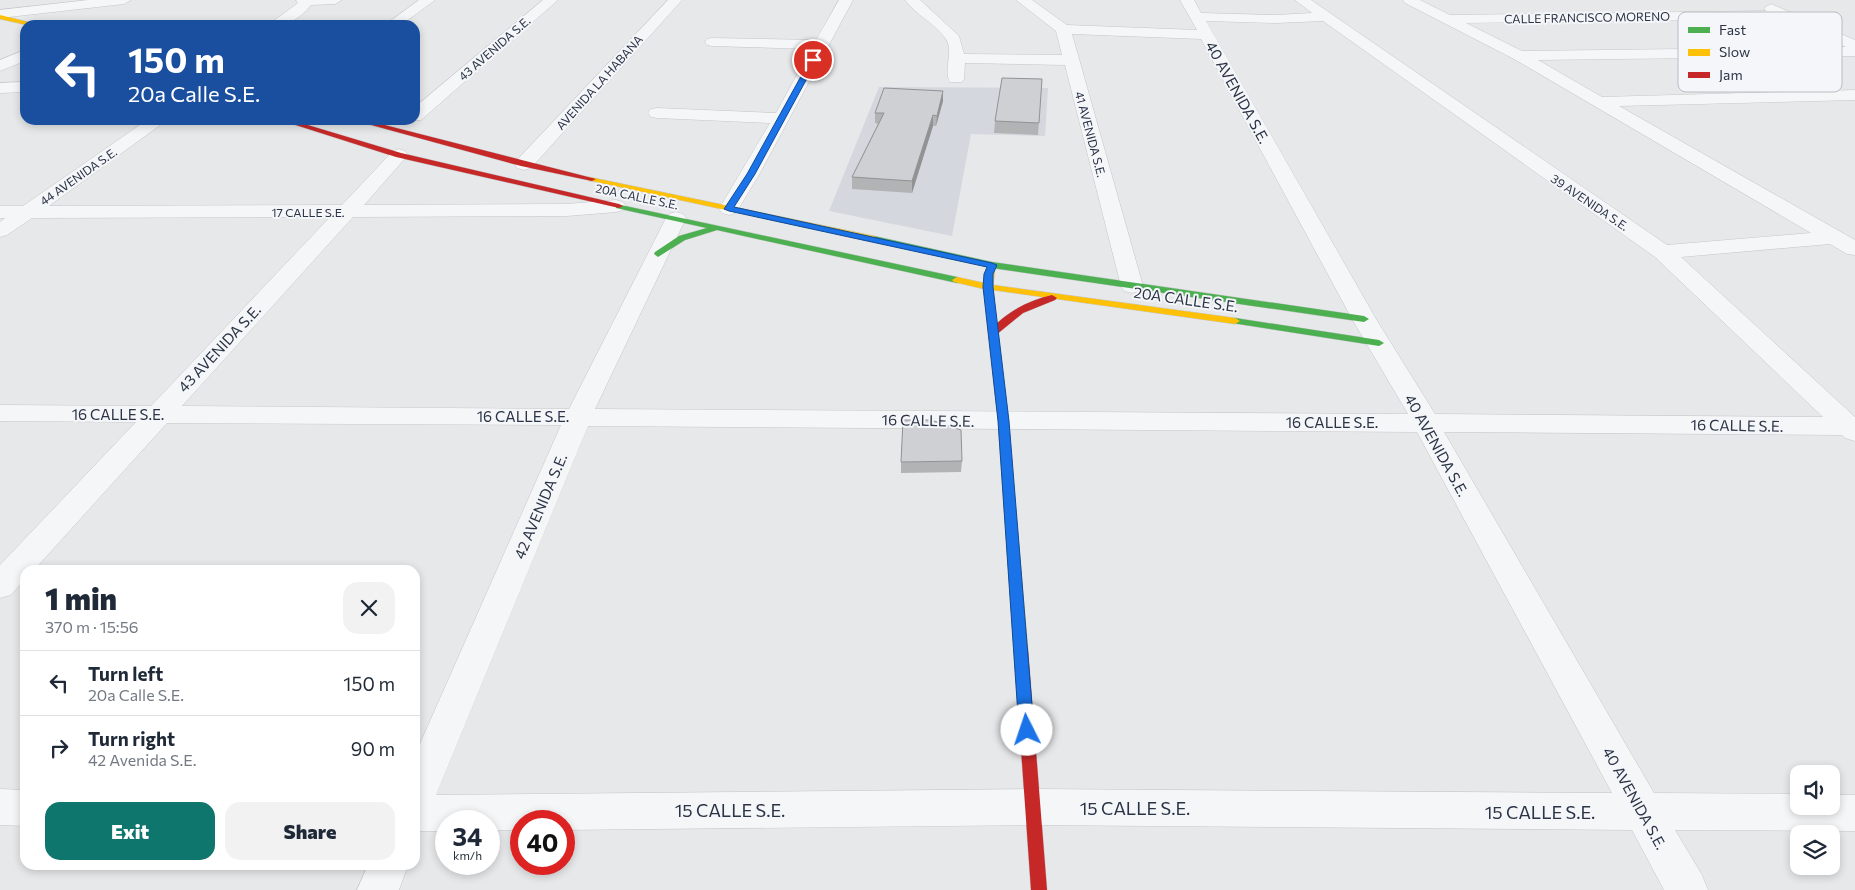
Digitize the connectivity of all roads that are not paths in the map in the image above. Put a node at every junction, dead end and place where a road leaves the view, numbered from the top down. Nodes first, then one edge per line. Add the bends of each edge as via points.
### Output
1 (124, 0) edge
2 (335, 0) edge
3 (428, 0) edge
4 (551, 0) edge
5 (675, 0) edge
6 (846, 0) edge
7 (912, 0) edge
8 (1023, 0) edge
9 (1187, 0) edge
10 (1302, 0) edge
11 (1410, 0) edge
12 (1754, 0) edge
13 (94, 1) edge
14 (305, 1) edge
15 (1781, 12) edge
16 (0, 16) edge
17 (1678, 16) edge
18 (1196, 17) junction
19 (1325, 17) junction
20 (1445, 19) junction
21 (283, 20) edge
22 (399, 20) edge
23 (20, 21) edge
24 (1063, 30) junction
25 (1855, 31) edge
26 (1842, 32) edge
27 (1206, 35) junction
28 (1842, 39) edge
29 (712, 42) dead end
30 (821, 45) junction
31 (1855, 45) edge
32 (1842, 51) edge
33 (1855, 51) edge
34 (1678, 54) edge
35 (1519, 56) junction
36 (20, 57) edge
37 (957, 58) junction
38 (1071, 60) junction
39 (0, 66) edge
40 (956, 79) dead end
41 (20, 87) edge
42 (0, 88) edge
43 (1855, 95) edge
44 (1600, 102) junction
45 (420, 112) edge
46 (657, 113) dead end
47 (782, 118) junction
48 (152, 125) edge
49 (315, 125) edge
50 (368, 125) edge
51 (396, 138) edge
52 (524, 164) junction
53 (616, 206) junction
54 (729, 209) junction
55 (0, 212) edge
56 (27, 212) junction
57 (344, 212) junction
58 (676, 218) junction
59 (715, 228) junction
60 (0, 231) edge
61 (1832, 237) junction
62 (1855, 249) edge
63 (1663, 252) junction
64 (658, 254) junction
65 (992, 265) junction
66 (1132, 286) junction
67 (988, 287) junction
68 (1061, 296) junction
69 (1364, 319) junction
70 (993, 333) junction
71 (1378, 343) junction
72 (0, 414) edge
73 (158, 414) junction
74 (578, 417) junction
75 (1003, 421) junction
76 (1426, 422) junction
77 (1853, 428) edge
78 (0, 586) edge
79 (420, 787) edge
80 (0, 807) edge
81 (1033, 807) junction
82 (20, 808) edge
83 (1643, 812) junction
84 (420, 813) edge
85 (1855, 813) edge
86 (386, 870) edge
87 (378, 890) edge
88 (1039, 890) edge
89 (1688, 890) edge

1 - 13 street
2 - 14 street
3 - 22 street
4 - 45 street, 43 AVENIDA S.E.
5 - 52 street, AVENIDA LA HABANA
6 - 30 street
7 - 37 street via 954,39
8 - 24 street
9 - 18 street, 40 AVENIDA S.E.
10 - 19 street, 39 AVENIDA S.E.
11 - 20 street
12 - 15 street
13 - 16 street
14 - 21 street via 300,10
16 - 23 street
17 - 20 street, CALLE FRANCISCO MORENO
18 - 19 street
18 - 27 street, 40 AVENIDA S.E.
19 - 63 street, 39 AVENIDA S.E.
20 - 35 street
24 - 27 street
24 - 38 street, 41 AVENIDA S.E.
25 - 26 street
27 - 69 street, 40 AVENIDA S.E.
28 - 31 street
29 - 30 street
30 - 47 street
32 - 33 street
34 - 35 street
35 - 44 street
36 - 39 street
37 - 38 street
37 - 40 street
38 - 66 street, 41 AVENIDA S.E.
41 - 42 street
43 - 44 street
44 - 61 street
46 - 47 street
47 - 54 street
48 - 56 street, 44 AVENIDA S.E.
49 - 51 street, 20A CALLE S.E.
50 - 51 street, 20A CALLE S.E.
51 - 52 street, 20A CALLE S.E.
51 - 53 street, 20A CALLE S.E.
51 - 57 street, 43 AVENIDA S.E.
52 - 54 street, 20A CALLE S.E.
53 - 57 street, 17 CALLE S.E. via 567,210
53 - 58 street, 20A CALLE S.E.
54 - 65 street, 20A CALLE S.E.
55 - 56 street, 17 CALLE S.E.
56 - 57 street, 17 CALLE S.E.
56 - 60 street, 44 AVENIDA S.E.
57 - 73 street, 43 AVENIDA S.E.
58 - 59 street, 20A CALLE S.E.
58 - 64 street, 42 AVENIDA S.E.
59 - 64 street via 682,238
59 - 67 street, 20A CALLE S.E.
61 - 62 street
61 - 63 street
63 - 77 street, 39 AVENIDA S.E.
64 - 74 street, 42 AVENIDA S.E.
65 - 66 street, 20A CALLE S.E.
65 - 67 street
66 - 69 street, 20A CALLE S.E.
67 - 68 street, 20A CALLE S.E.
67 - 70 street
68 - 70 street via 1019,309 1003,320
68 - 71 street, 20A CALLE S.E.
69 - 71 street, 40 AVENIDA S.E.
70 - 75 street
71 - 76 street, 40 AVENIDA S.E.
72 - 73 street, 16 CALLE S.E.
73 - 74 street, 16 CALLE S.E.
73 - 78 street, 43 AVENIDA S.E.
74 - 75 street, 16 CALLE S.E.
74 - 79 street, 42 AVENIDA S.E.
75 - 76 street, 16 CALLE S.E.
75 - 81 street
76 - 77 street, 16 CALLE S.E.
76 - 83 street, 40 AVENIDA S.E.
80 - 82 street
81 - 83 street, 15 CALLE S.E.
81 - 84 street, 15 CALLE S.E.
81 - 88 street
83 - 85 street, 15 CALLE S.E.
83 - 89 street, 40 AVENIDA S.E.
86 - 87 street

